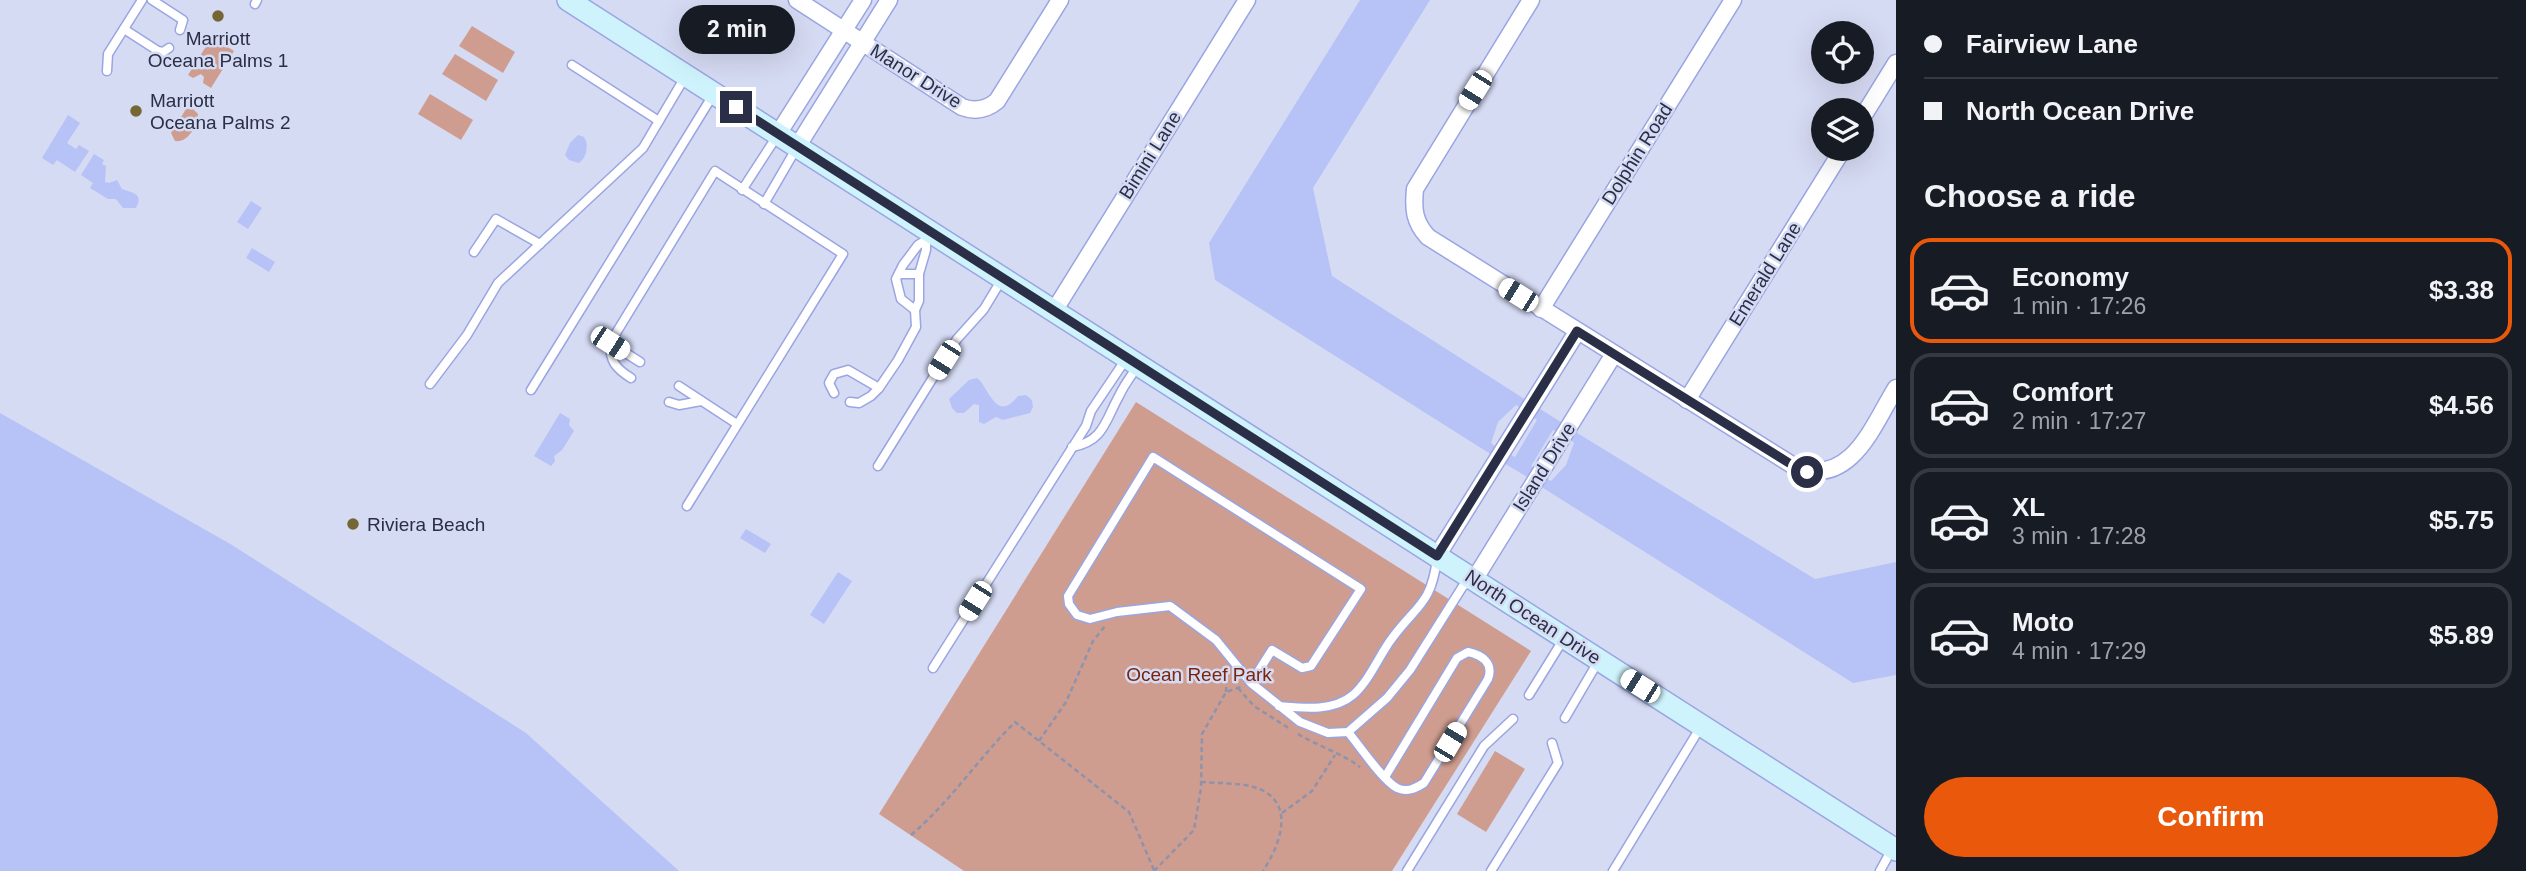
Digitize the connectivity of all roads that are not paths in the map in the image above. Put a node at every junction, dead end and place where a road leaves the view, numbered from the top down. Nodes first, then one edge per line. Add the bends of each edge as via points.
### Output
1 (142, 0) edge
2 (152, 0) edge
3 (568, 0) edge
4 (797, 0) edge
5 (863, 0) edge
6 (889, 0) edge
7 (1060, 0) edge
8 (1247, 0) edge
9 (1531, 0) edge
10 (1733, 0) edge
11 (124, 29) junction
12 (180, 30) dead end
13 (844, 30) junction
14 (863, 43) junction
15 (169, 48) dead end
16 (1896, 63) edge
17 (572, 65) dead end
18 (107, 71) dead end
19 (686, 76) junction
20 (714, 94) junction
21 (1874, 99) edge
22 (659, 121) junction
23 (778, 134) junction
24 (797, 146) junction
25 (1835, 161) edge
26 (742, 190) junction
27 (764, 204) junction
28 (929, 237) junction
29 (540, 244) junction
30 (474, 253) dead end
31 (899, 274) junction
32 (919, 274) junction
33 (1003, 278) junction
34 (1541, 309) junction
35 (915, 310) junction
36 (1054, 311) junction
37 (1577, 331) junction
38 (610, 343) junction
39 (1614, 355) junction
40 (1133, 361) junction
41 (640, 362) dead end
42 (631, 378) dead end
43 (430, 384) dead end
44 (678, 386) dead end
45 (1896, 387) edge
46 (879, 388) junction
47 (531, 390) dead end
48 (834, 393) dead end
49 (1686, 400) junction
50 (701, 401) junction
51 (669, 402) dead end
52 (850, 402) dead end
53 (737, 424) junction
54 (1072, 447) junction
55 (878, 466) dead end
56 (687, 506) dead end
57 (1437, 556) junction
58 (1474, 580) junction
59 (1565, 638) junction
60 (1599, 660) junction
61 (933, 668) dead end
62 (1251, 683) junction
63 (1529, 695) dead end
64 (1279, 706) junction
65 (1565, 718) dead end
66 (1513, 719) dead end
67 (1702, 726) junction
68 (1348, 732) junction
69 (1552, 743) dead end
70 (1385, 777) junction
71 (1893, 843) edge
72 (1407, 871) edge
73 (1491, 871) edge
74 (1613, 871) edge
75 (1880, 871) edge

1 - 11 lane
2 - 12 lane via 183,20
3 - 19 main road, North Ocean Drive
4 - 13 street, Manor Drive
5 - 13 street
6 - 14 street
7 - 14 street, Manor Drive via 989,107 962,107
8 - 36 street, Bimini Lane
9 - 34 street via 1420,179 1413,209 1428,237
10 - 34 street, Dolphin Road
11 - 15 lane via 159,51
11 - 18 lane via 108,54
13 - 14 street, Manor Drive
13 - 23 street
14 - 24 street
16 - 21 street
17 - 22 lane
19 - 20 main road, North Ocean Drive
19 - 22 lane
20 - 23 main road, North Ocean Drive
20 - 47 lane
22 - 29 lane via 643,148
23 - 24 main road, North Ocean Drive
23 - 26 lane
24 - 27 lane
24 - 28 main road, North Ocean Drive
25 - 49 street, Emerald Lane
26 - 27 lane
26 - 38 lane via 715,171
27 - 53 lane via 844,254
28 - 31 lane via 918,245
28 - 32 lane
28 - 33 main road, North Ocean Drive
29 - 30 lane via 496,219
29 - 43 lane via 498,283
31 - 32 lane
31 - 35 lane via 898,292
32 - 35 lane
33 - 36 main road, North Ocean Drive
33 - 55 lane via 957,339
34 - 37 street
35 - 46 lane via 916,327
36 - 40 main road, North Ocean Drive
37 - 39 street
37 - 57 street
38 - 41 lane
38 - 42 lane via 614,366
39 - 49 street
39 - 58 street, Island Drive
40 - 54 lane via 1091,411
40 - 54 lane via 1103,431 1088,444
40 - 57 main road, North Ocean Drive
44 - 50 lane
45 - 49 street via 1849,460 1818,473 1797,468
46 - 48 lane via 848,370 834,374 830,383
46 - 52 lane via 859,403
50 - 51 lane
50 - 53 lane
53 - 56 lane
54 - 61 lane
57 - 58 main road, North Ocean Drive
57 - 64 lane via 1434,582 1422,605 1392,637 1352,695 1309,709
58 - 59 main road, North Ocean Drive
58 - 68 lane via 1463,586 1395,689
59 - 60 main road, North Ocean Drive
59 - 63 lane
60 - 65 lane
60 - 67 main road, North Ocean Drive
62 - 62 lane via 1216,640 1170,606 1090,619 1077,615 1069,604 1068,596 1153,457 1361,589 1311,666 1302,668 1272,650
62 - 64 lane
64 - 68 lane via 1300,722 1328,733
66 - 72 lane via 1484,746
67 - 71 main road, North Ocean Drive
67 - 74 lane
68 - 70 lane
69 - 73 lane via 1558,763
70 - 70 lane via 1398,789 1424,783 1488,679 1490,666 1484,659 1468,652 1457,658
71 - 75 lane

